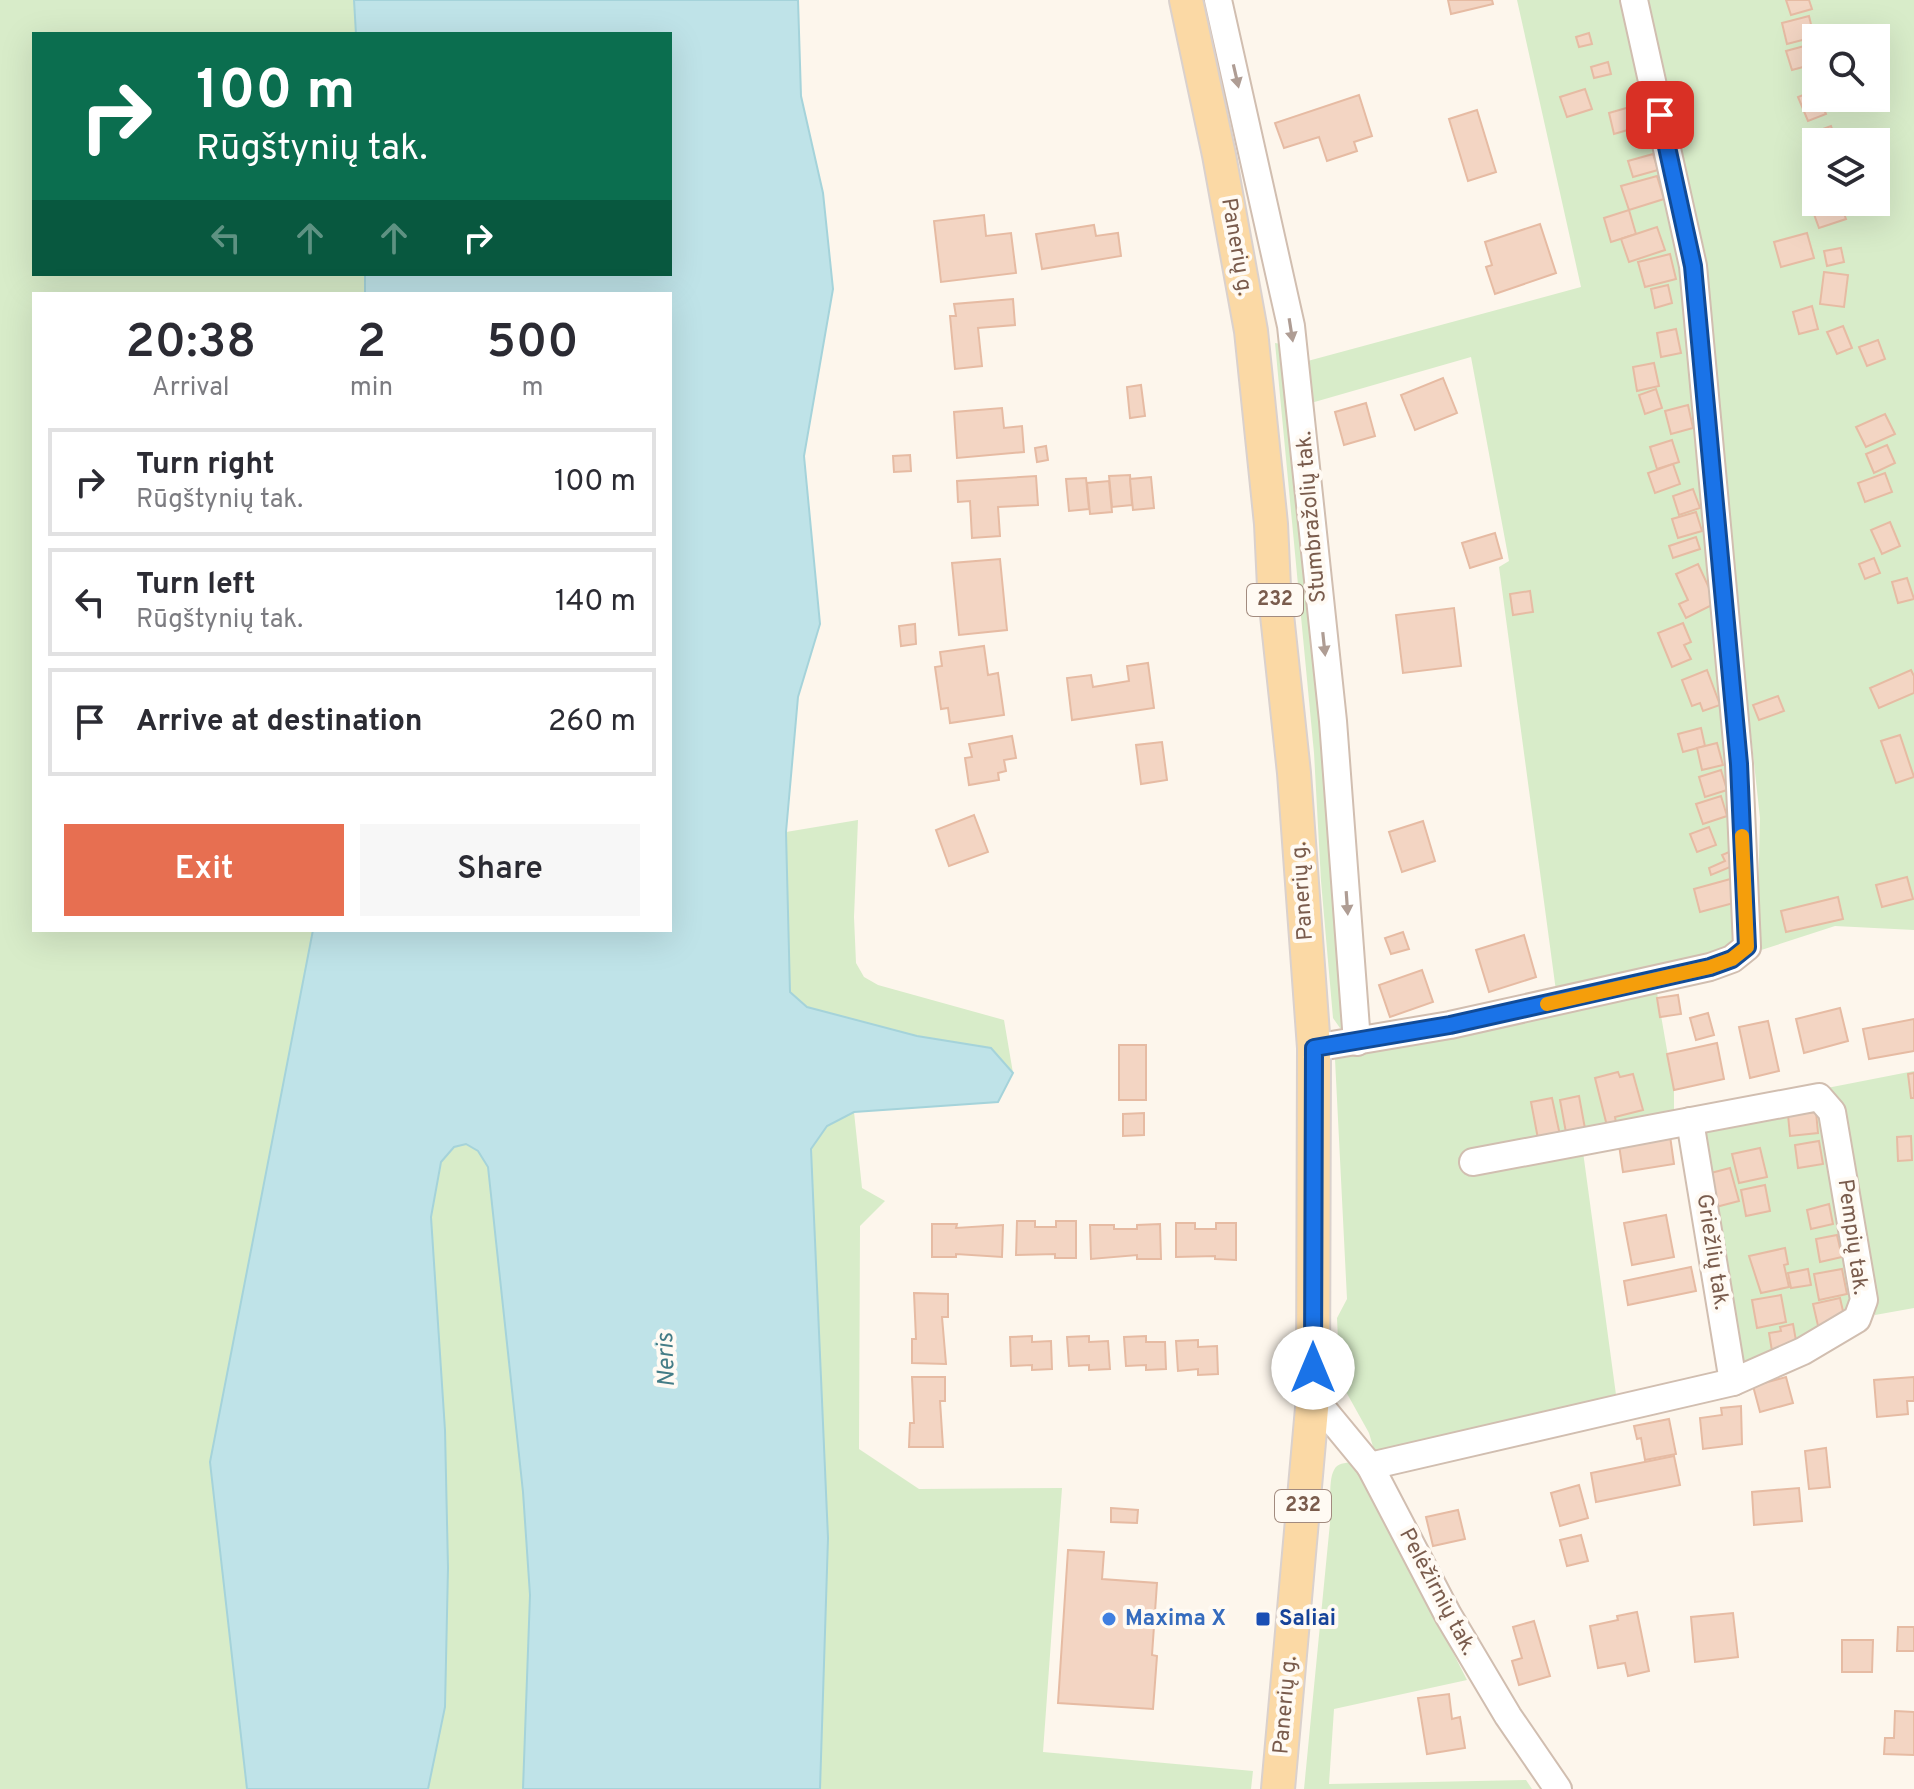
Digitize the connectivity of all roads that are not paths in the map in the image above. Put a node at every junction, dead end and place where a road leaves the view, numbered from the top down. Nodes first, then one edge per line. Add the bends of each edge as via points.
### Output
1 (1186, 0) edge
2 (1218, 0) edge
3 (1634, 0) edge
4 (1357, 1042) junction
5 (1314, 1048) junction
6 (1690, 1121) junction
7 (1473, 1162) dead end
8 (1733, 1382) junction
9 (1313, 1397) junction
10 (1370, 1466) junction
11 (1278, 1789) edge
12 (1558, 1789) edge

1 - 5 main road, Panerių g. / 232 via 1251,331 1294,773
2 -> 4 street, Stumbražolių tak. via 1291,326 1333,721
3 - 4 street via 1693,266 1739,764 1747,947 1710,967
4 - 5 street
5 - 9 main road, Panerių g. / 232
6 - 7 street, Pempių tak.
6 - 8 street, Griežlių tak.
6 - 8 street, Pempių tak. via 1819,1097 1832,1112 1862,1282 1864,1300 1857,1319 1803,1351
8 - 10 street, Pempių tak.
9 - 10 street, Pelėžirnių tak.
9 - 11 main road, Panerių g. / 232
10 - 12 street, Pelėžirnių tak. via 1463,1642

